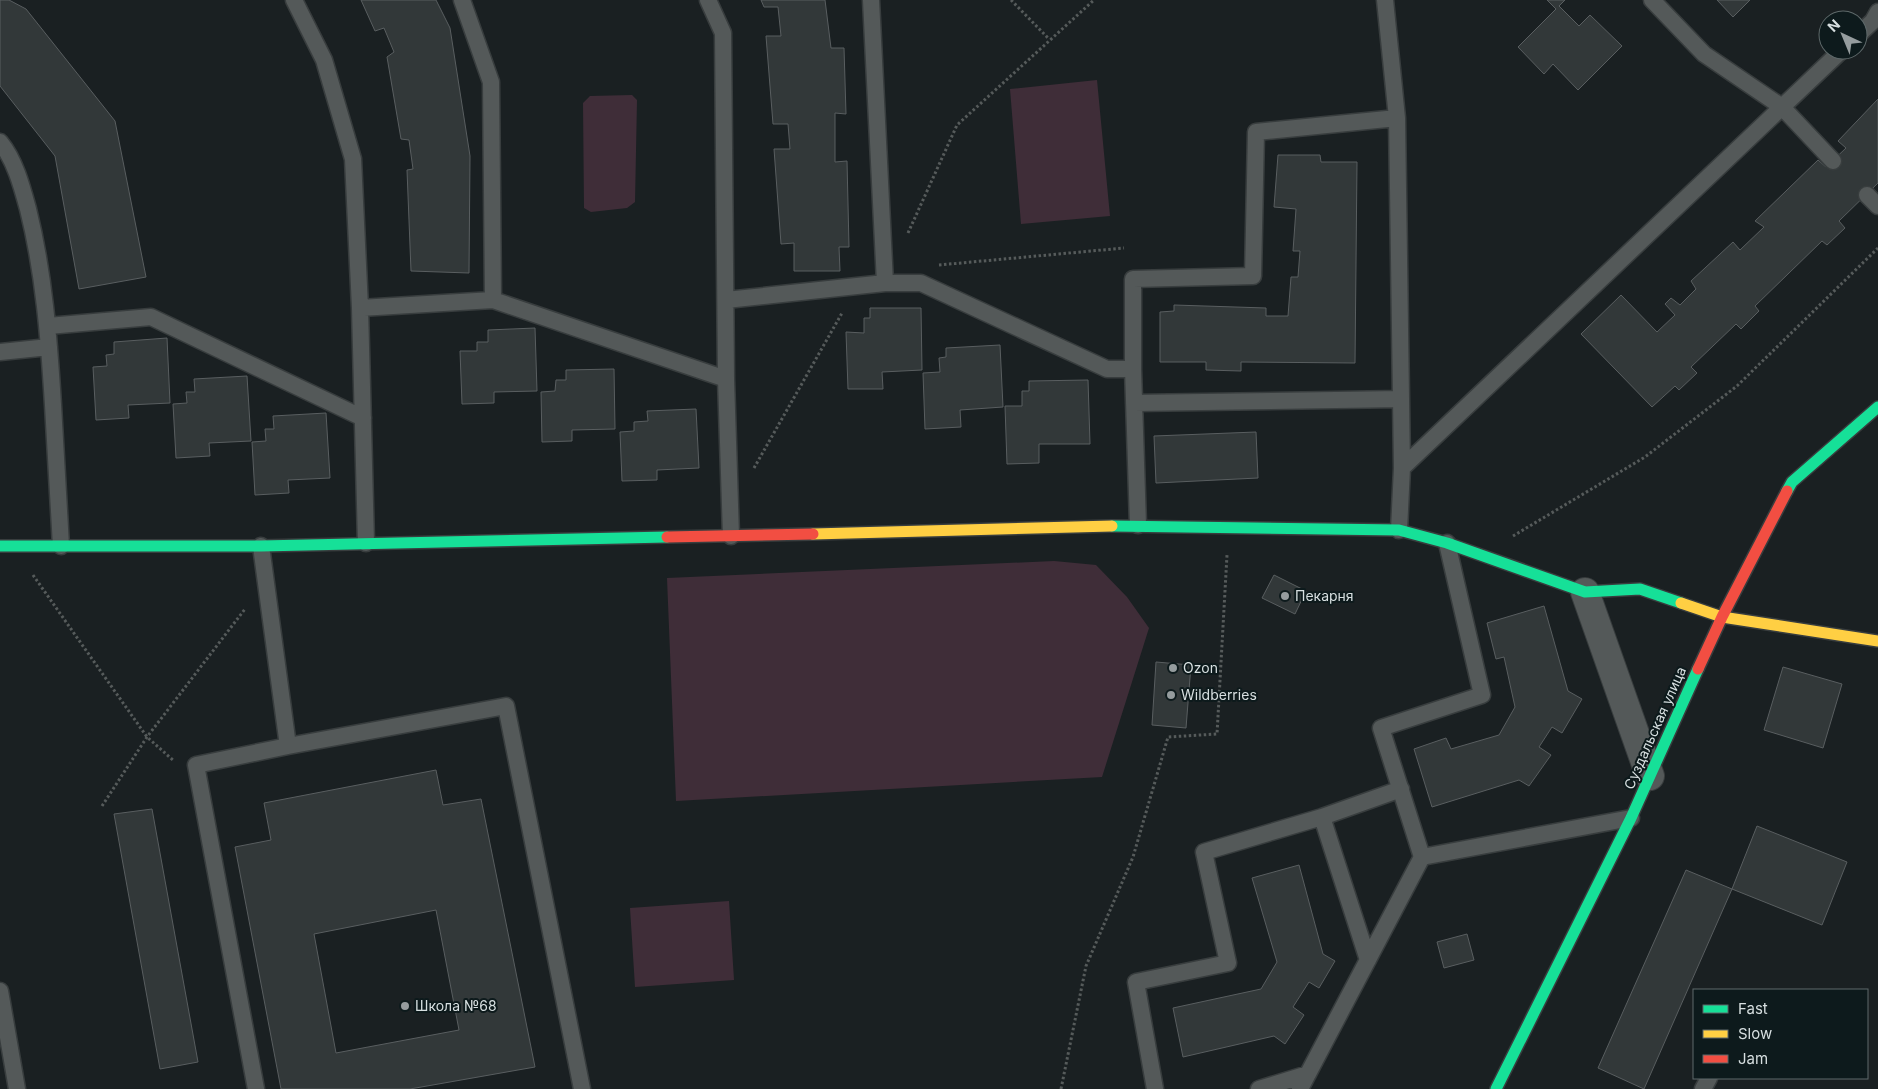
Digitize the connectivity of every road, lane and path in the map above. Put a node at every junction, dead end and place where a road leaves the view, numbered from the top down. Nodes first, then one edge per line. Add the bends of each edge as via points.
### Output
1 (294, 0) edge
2 (462, 0) edge
3 (708, 0) edge
4 (871, 0) edge
5 (1011, 0) edge
6 (1094, 0) edge
7 (1385, 0) edge
8 (1652, 0) edge
9 (1878, 12) edge
10 (1868, 26) edge
11 (1049, 39) junction
12 (1831, 60) edge
13 (1782, 107) junction
14 (1397, 118) junction
15 (0, 142) edge
16 (1833, 161) dead end
17 (905, 239) dead end
18 (1124, 248) dead end
19 (1878, 248) edge
20 (931, 265) dead end
21 (885, 283) junction
22 (858, 286) junction
23 (493, 300) junction
24 (726, 300) junction
25 (360, 308) junction
26 (48, 326) junction
27 (49, 347) junction
28 (0, 352) edge
29 (1133, 369) junction
30 (726, 378) junction
31 (1401, 399) junction
32 (1134, 403) junction
33 (1878, 407) edge
34 (363, 418) junction
35 (1402, 468) junction
36 (730, 509) junction
37 (1138, 525) junction
38 (1399, 530) junction
39 (731, 536) junction
40 (366, 543) junction
41 (1447, 544) junction
42 (0, 546) edge
43 (61, 546) junction
44 (262, 546) junction
45 (1227, 555) dead end
46 (1480, 555) junction
47 (266, 583) junction
48 (1585, 592) junction
49 (1722, 617) junction
50 (1878, 641) edge
51 (147, 737) junction
52 (288, 746) junction
53 (1650, 776) junction
54 (199, 782) junction
55 (1401, 789) junction
56 (102, 806) dead end
57 (1322, 817) junction
58 (1631, 818) junction
59 (1422, 857) junction
60 (1368, 960) junction
61 (0, 991) edge
62 (1308, 1074) junction
63 (1499, 1088) edge
64 (17, 1089) edge
65 (256, 1089) edge
66 (582, 1089) edge
67 (1061, 1089) edge
68 (1155, 1089) edge
69 (1259, 1089) edge
70 (1300, 1089) edge

1 - 25 lane via 324,60 353,159
2 - 23 lane via 491,82
3 - 24 lane via 723,33
4 - 21 lane
5 - 11 path
6 - 11 path
7 - 14 lane
8 - 13 lane via 1704,54
9 - 10 lane
11 - 17 path via 957,125
12 - 13 lane
13 - 16 lane
13 - 35 lane
14 - 29 lane via 1256,132 1252,276 1133,279
14 - 31 lane
15 - 26 lane via 22,187
18 - 20 path
19 - 46 path via 1737,386 1645,457
21 - 22 lane
21 - 29 lane via 921,283 1107,369
22 - 24 lane
22 - 36 path
23 - 25 lane
23 - 30 lane
24 - 30 lane
25 - 34 lane
26 - 27 lane
26 - 34 lane via 151,317
27 - 28 lane
27 - 43 lane
29 - 32 lane
30 - 36 lane
31 - 32 lane
31 - 35 lane
32 - 37 lane
33 - 49 street, Суздальская улица via 1792,482
34 - 40 lane
35 - 38 lane
36 - 39 lane
37 - 38 street
37 - 39 street
38 - 41 street
39 - 40 street
40 - 44 street
41 - 46 street
41 - 55 lane via 1482,695 1382,728
42 - 43 street
43 - 44 street
43 - 51 path via 45,558 33,575
44 - 47 lane
45 - 67 path via 1217,734 1168,737 1133,857 1086,966
46 - 48 street
47 - 51 path
47 - 52 lane
48 - 49 street via 1640,589
48 - 53 street
49 - 50 street
49 - 53 street, Суздальская улица
51 - 54 path
51 - 56 path
52 - 54 lane via 196,764
52 - 66 lane via 506,706
53 - 58 street, Суздальская улица
54 - 65 lane
55 - 57 lane
55 - 59 lane
57 - 60 lane
57 - 68 lane via 1204,852 1228,962 1136,982
58 - 59 lane
58 - 63 street, Суздальская улица
59 - 60 lane
60 - 62 lane
61 - 64 lane
62 - 69 lane
62 - 70 lane

